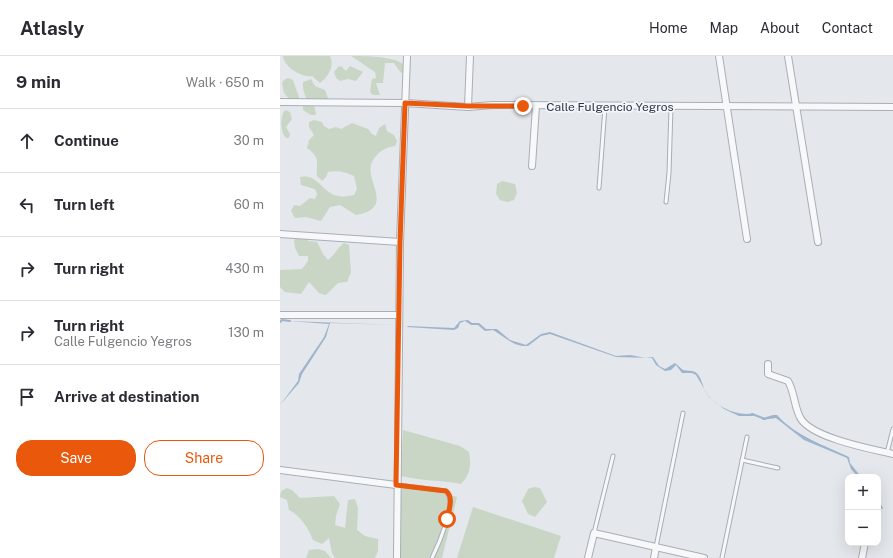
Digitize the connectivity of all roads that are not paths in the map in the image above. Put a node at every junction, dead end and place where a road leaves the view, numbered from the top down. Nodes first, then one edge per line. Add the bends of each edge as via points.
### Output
1 (407, 56) edge
2 (470, 56) edge
3 (719, 56) edge
4 (788, 56) edge
5 (280, 102) edge
6 (405, 103) junction
7 (468, 106) junction
8 (536, 106) junction
9 (798, 106) junction
10 (605, 107) junction
11 (671, 107) junction
12 (726, 107) junction
13 (893, 107) edge
14 (532, 166) dead end
15 (599, 188) dead end
16 (666, 202) dead end
17 (280, 234) edge
18 (747, 239) dead end
19 (400, 242) junction
20 (818, 242) dead end
21 (280, 315) edge
22 (399, 315) junction
23 (768, 364) dead end
24 (683, 413) dead end
25 (893, 429) edge
26 (747, 437) dead end
27 (890, 454) edge
28 (613, 456) dead end
29 (742, 460) junction
30 (778, 468) dead end
31 (280, 470) edge
32 (396, 485) junction
33 (594, 533) junction
34 (656, 546) junction
35 (864, 546) edge
36 (397, 558) edge
37 (432, 558) edge
38 (588, 558) edge
39 (654, 558) edge
40 (704, 558) edge
41 (722, 558) edge
42 (862, 558) edge

1 - 6 street
2 - 7 street
3 - 12 street
4 - 9 street
5 - 6 street, Calle Fulgencio Yegros
6 - 7 street, Calle Fulgencio Yegros
6 - 19 street
7 - 8 street, Calle Fulgencio Yegros
8 - 10 street, Calle Fulgencio Yegros
8 - 14 street
9 - 12 street, Calle Fulgencio Yegros
9 - 13 street, Calle Fulgencio Yegros
9 - 20 street
10 - 11 street, Calle Fulgencio Yegros
10 - 15 lane
11 - 12 street, Calle Fulgencio Yegros
11 - 16 lane
12 - 18 street
17 - 19 street
19 - 22 street
21 - 22 street
22 - 32 street
23 - 27 street via 768,374 788,381 800,418 807,426 828,437
24 - 34 lane
25 - 27 lane
26 - 29 lane
28 - 33 lane
29 - 30 lane
29 - 41 lane
31 - 32 street
32 - 36 street
32 - 37 lane via 446,491 450,494 447,519
33 - 34 street
33 - 38 street
34 - 39 street
34 - 40 street
35 - 42 street

